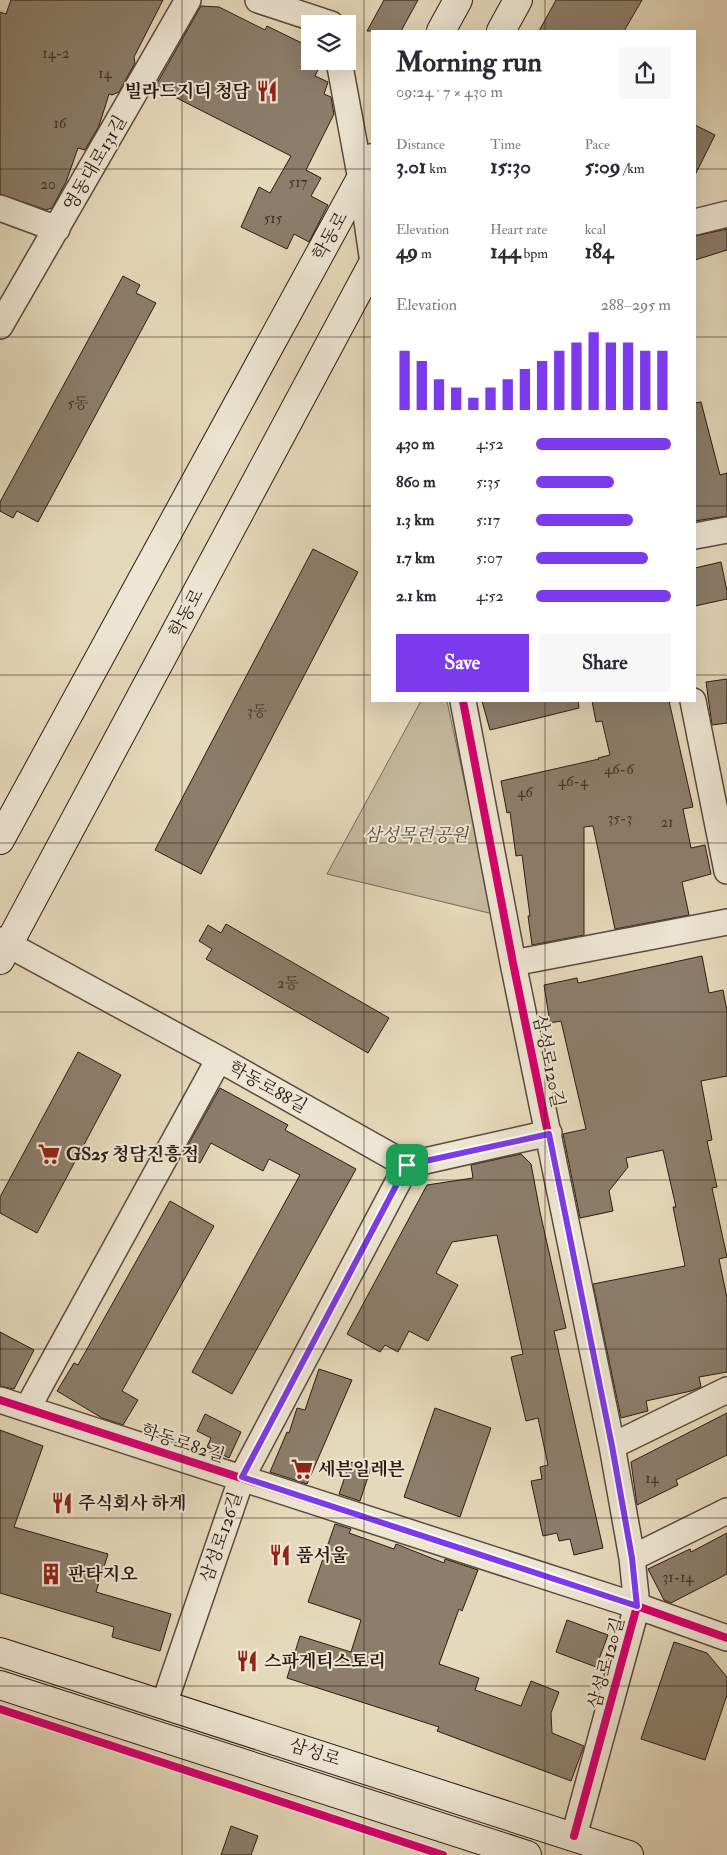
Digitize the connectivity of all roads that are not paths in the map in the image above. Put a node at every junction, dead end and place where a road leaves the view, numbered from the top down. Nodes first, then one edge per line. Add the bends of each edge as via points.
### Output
1 (188, 0) edge
2 (258, 0) edge
3 (328, 0) edge
4 (458, 0) edge
5 (518, 0) edge
6 (304, 15) edge
7 (330, 15) edge
8 (442, 30) edge
9 (502, 30) edge
10 (341, 70) edge
11 (367, 169) edge
12 (0, 208) edge
13 (727, 214) edge
14 (696, 222) edge
15 (57, 229) junction
16 (371, 239) edge
17 (371, 267) edge
18 (0, 326) edge
19 (727, 530) edge
20 (696, 536) edge
21 (464, 702) edge
22 (692, 702) edge
23 (0, 840) edge
24 (727, 871) edge
25 (727, 922) edge
26 (3, 948) edge
27 (513, 963) junction
28 (219, 1059) junction
29 (549, 1134) junction
30 (407, 1165) junction
31 (727, 1390) edge
32 (0, 1400) edge
33 (27, 1409) junction
34 (612, 1446) junction
35 (242, 1477) junction
36 (727, 1510) edge
37 (632, 1558) junction
38 (637, 1606) junction
39 (727, 1638) edge
40 (0, 1652) edge
41 (0, 1685) edge
42 (164, 1704) junction
43 (574, 1836) junction
44 (527, 1855) edge
45 (628, 1855) edge

1 - 15 street, 영동대로131길
2 - 6 street
3 - 7 street
4 - 8 main road
5 - 9 main road
10 - 11 street
11 - 16 street
11 - 23 main road, 학동로
12 - 15 street
13 - 14 street
15 - 18 street, 영동대로131길
17 - 26 main road, 학동로
19 - 20 street
21 - 27 street, 삼성로120길
22 - 24 street
25 - 27 street
26 - 28 street, 학동로88길
27 - 29 street, 삼성로120길
28 - 30 street, 학동로88길
28 - 33 street
29 - 30 street
29 - 34 street, 삼성로120길
30 - 35 street, 삼성로126길
31 - 34 street
32 - 33 street, 학동로82길
33 - 35 street, 학동로82길
34 - 37 street, 삼성로120길
35 - 38 street, 학동로82길
35 - 42 street, 삼성로126길
36 - 37 street
37 - 38 street, 삼성로120길
38 - 39 street, 학동로82길
38 - 43 street, 삼성로120길
40 - 42 main road, 삼성로
41 - 44 main road, 삼성로
42 - 43 main road, 삼성로
43 - 45 main road, 삼성로

